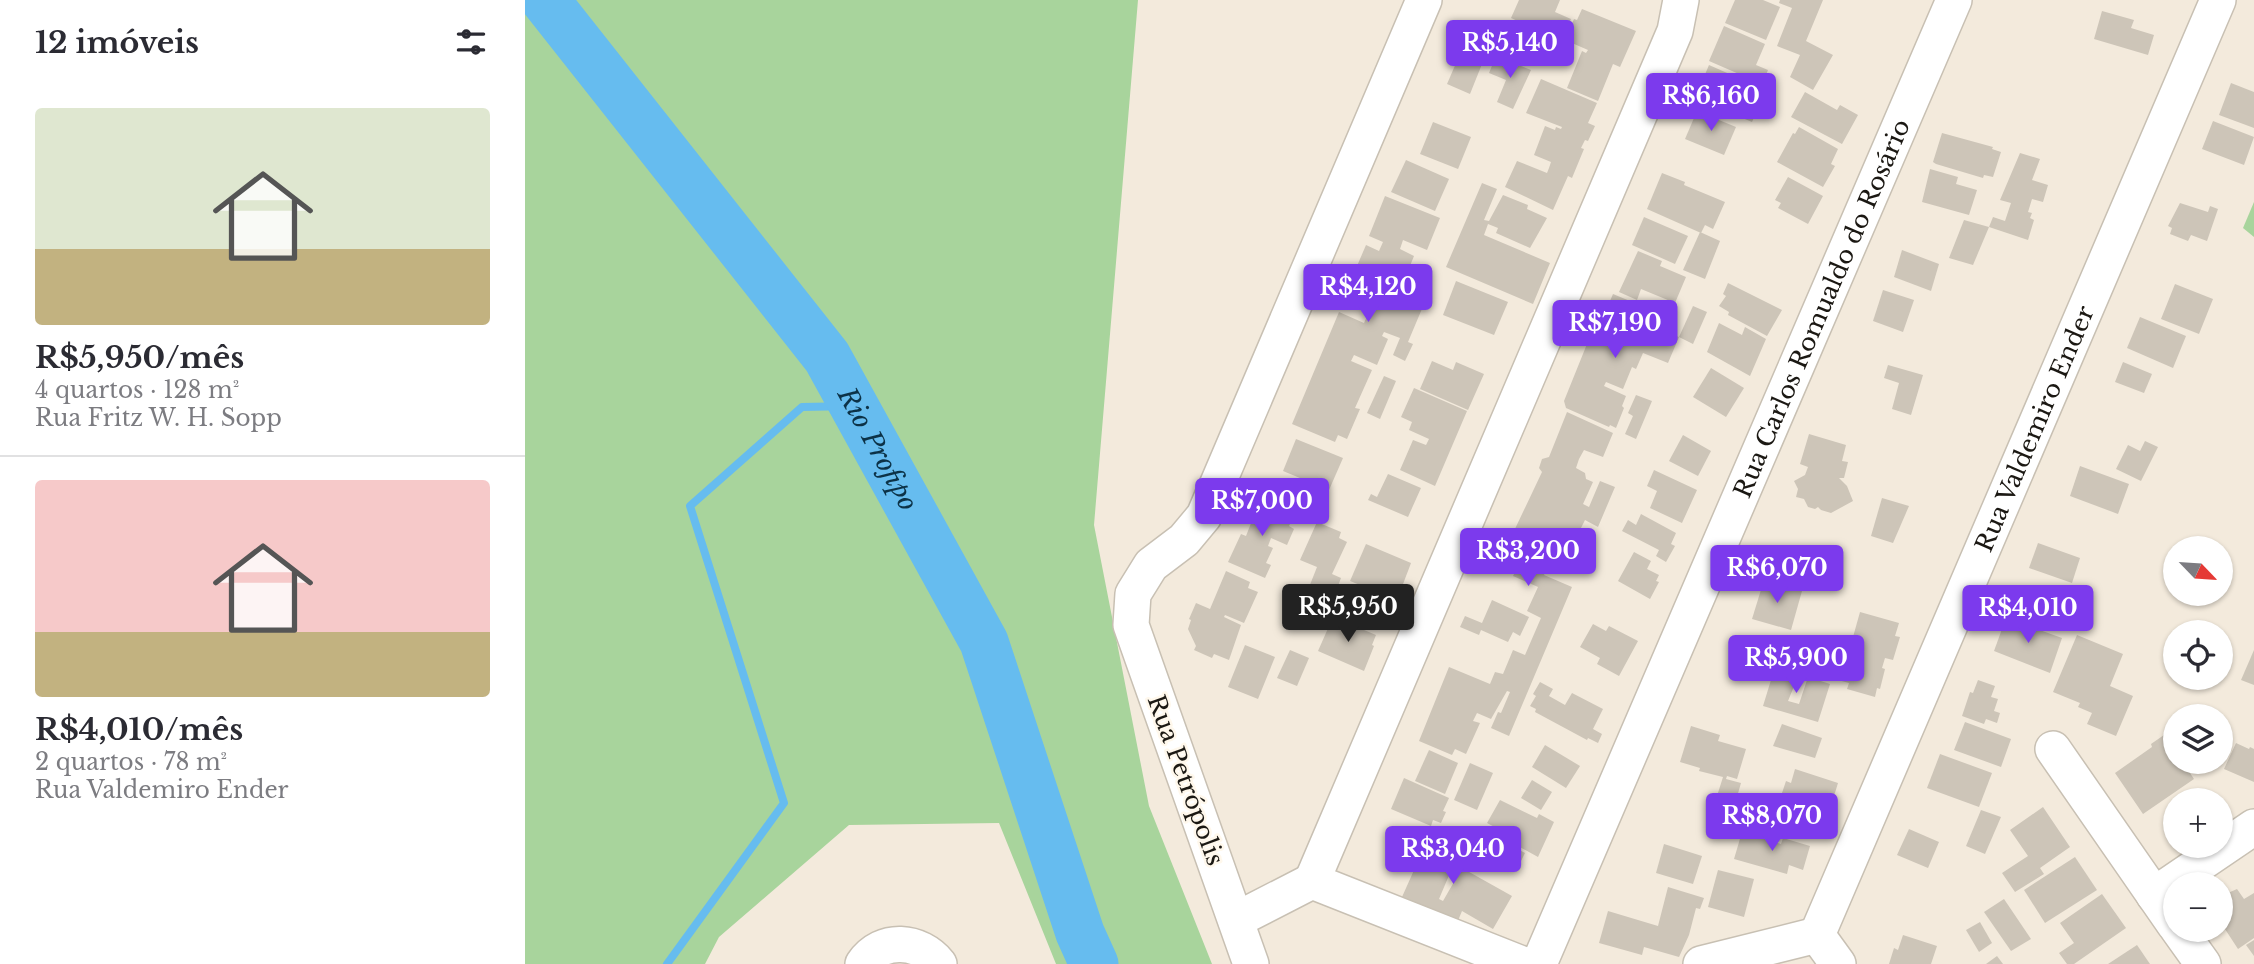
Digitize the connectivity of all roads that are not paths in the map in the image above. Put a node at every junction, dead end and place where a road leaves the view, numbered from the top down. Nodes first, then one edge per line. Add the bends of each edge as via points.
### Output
1 (1424, 0) edge
2 (1681, 0) edge
3 (1954, 0) edge
4 (2218, 0) edge
5 (2053, 749) dead end
6 (2254, 827) edge
7 (1312, 881) junction
8 (2154, 895) junction
9 (2163, 908) edge
10 (1236, 920) junction
11 (1817, 935) junction
12 (2187, 942) edge
13 (926, 954) edge
14 (863, 964) edge
15 (1251, 964) edge
16 (1522, 964) edge
17 (1539, 964) edge
18 (1701, 964) edge
19 (1838, 964) edge
20 (2203, 964) edge

1 - 10 street, Rua Petrópolis via 1204,516 1184,540 1151,565 1133,594 1131,625
2 - 7 street via 1675,31
3 - 17 street, Rua Carlos Romualdo do Rosário
4 - 11 street, Rua Valdemiro Ender
5 - 8 street
6 - 8 street
7 - 10 street
7 - 16 street
8 - 9 street
10 - 15 street, Rua Petrópolis
11 - 18 street
11 - 19 street
12 - 20 street
13 - 14 street via 887,945

